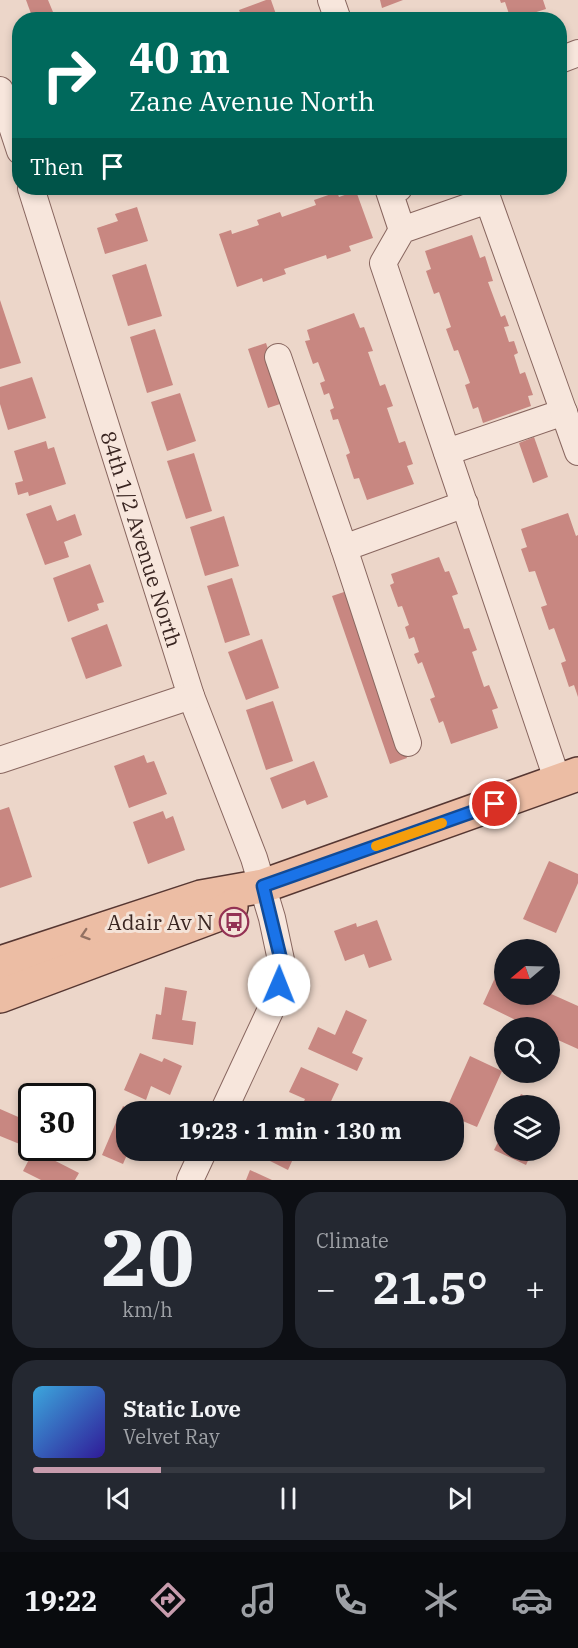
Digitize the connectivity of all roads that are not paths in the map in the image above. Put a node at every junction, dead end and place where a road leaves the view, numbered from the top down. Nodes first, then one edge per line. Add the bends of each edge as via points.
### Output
1 (0, 90) edge
2 (12, 127) edge
3 (33, 195) edge
4 (390, 195) edge
5 (484, 195) edge
6 (486, 195) edge
7 (402, 230) junction
8 (278, 357) dead end
9 (564, 412) junction
10 (447, 452) junction
11 (578, 452) edge
12 (465, 504) junction
13 (344, 548) junction
14 (191, 696) junction
15 (408, 743) dead end
16 (0, 760) edge
17 (568, 778) edge
18 (263, 886) junction
19 (0, 963) edge
20 (0, 996) edge
21 (228, 1101) edge
22 (199, 1161) edge
23 (190, 1180) edge

1 - 2 street
3 - 14 street, 84th 1/2 Avenue North
4 - 7 street
5 - 7 street
6 - 9 street
7 - 10 street via 383,263
8 - 13 street
9 - 10 street
9 - 11 street
10 - 12 street
12 - 13 street
12 - 17 street
13 - 15 street
14 - 16 street
14 - 18 street, 84th 1/2 Avenue North
17 - 18 main road
18 -> 19 main road via 201,897
18 - 20 main road via 222,913
18 - 21 street, 84th 1/2 Avenue North via 281,960 279,985
22 - 23 street

